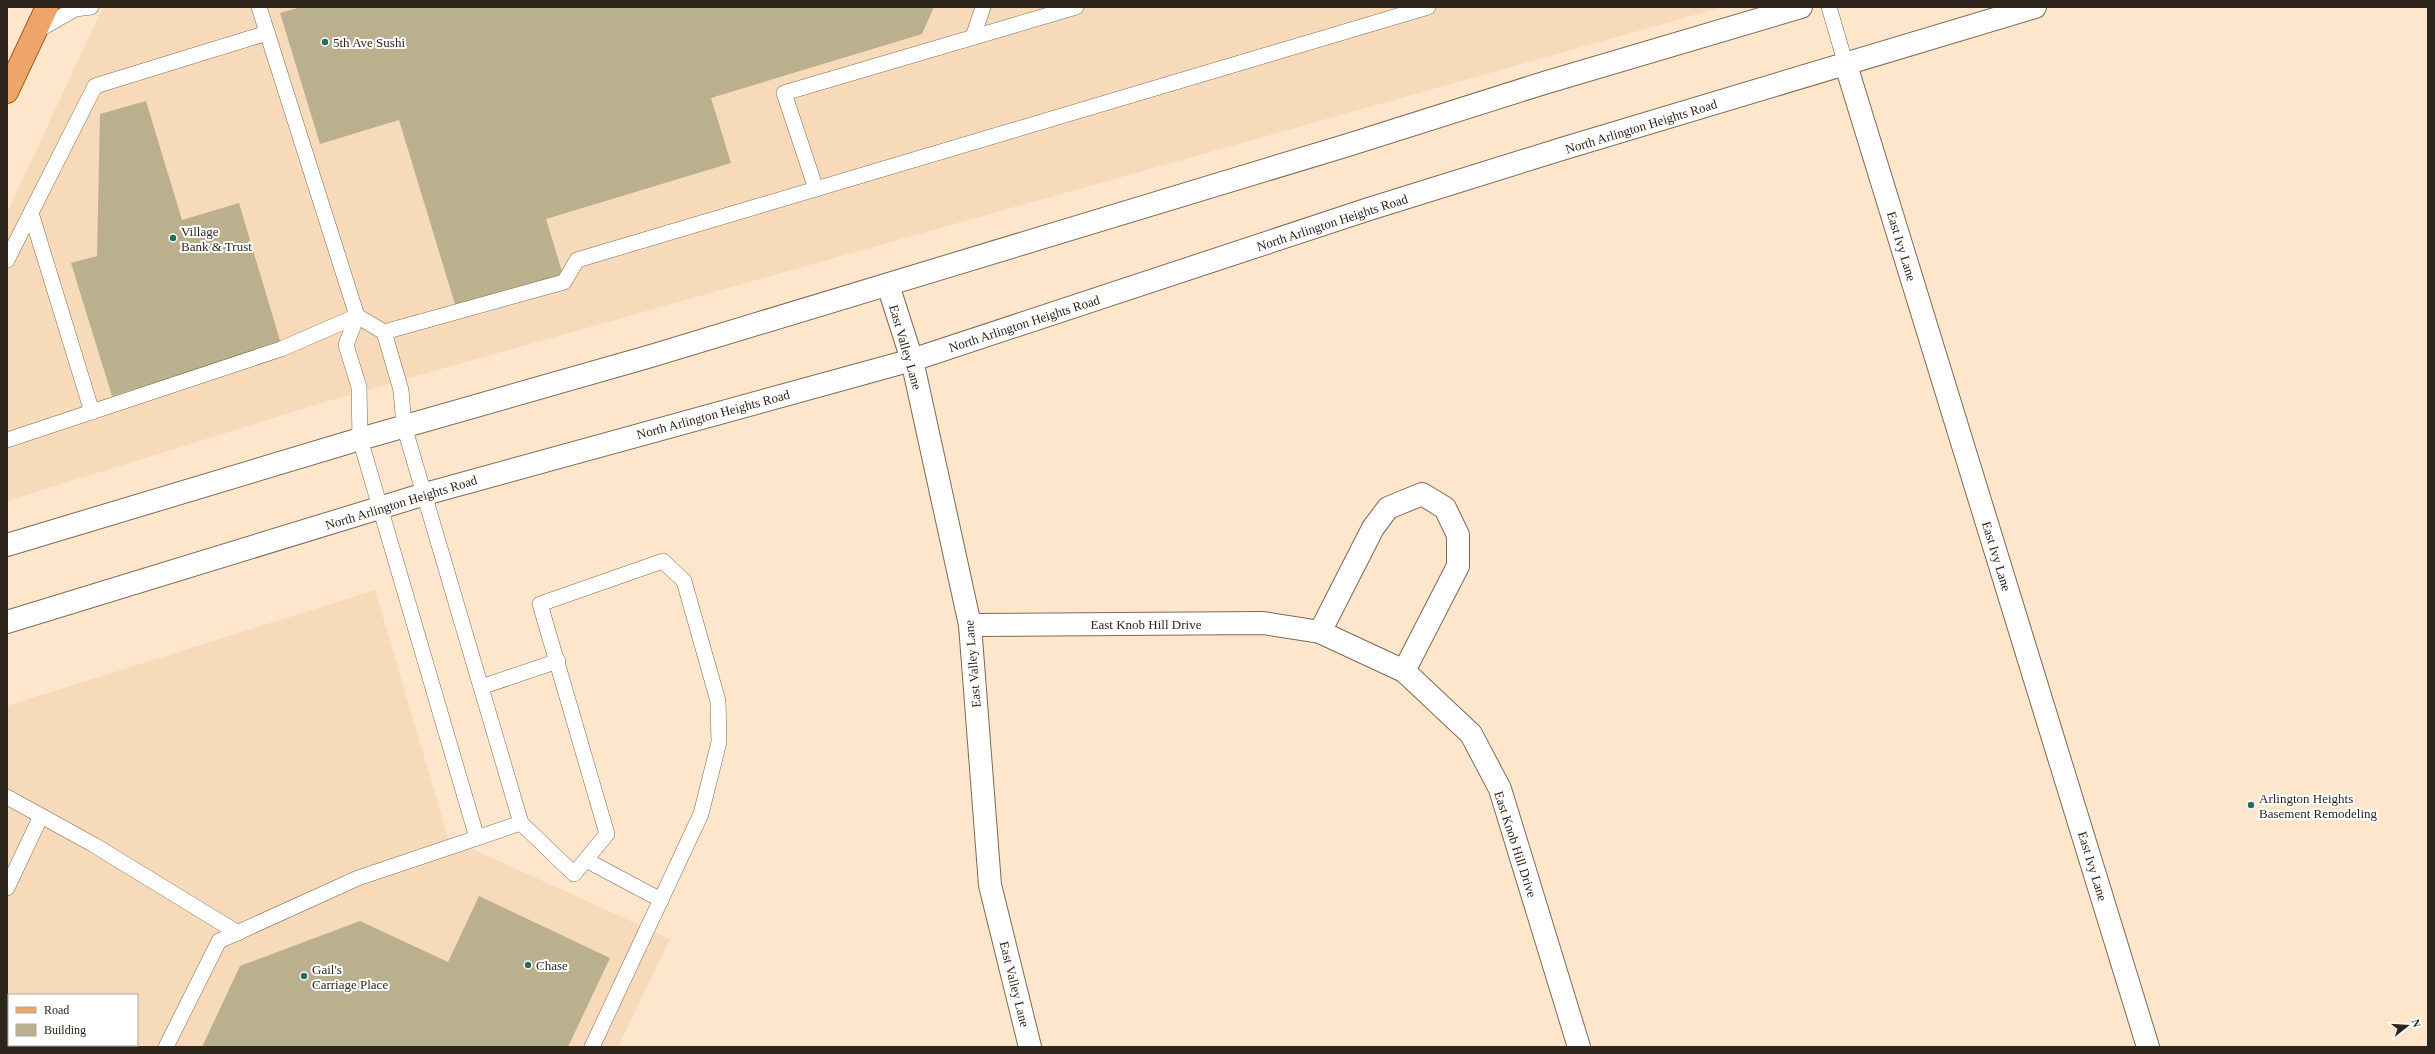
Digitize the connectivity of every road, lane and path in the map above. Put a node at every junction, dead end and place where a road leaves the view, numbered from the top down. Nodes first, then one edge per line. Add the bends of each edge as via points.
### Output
1 (47, 7) edge
2 (91, 7) edge
3 (259, 7) edge
4 (983, 7) edge
5 (1076, 7) edge
6 (1428, 7) edge
7 (1801, 7) edge
8 (1829, 7) edge
9 (2035, 7) edge
10 (35, 32) junction
11 (267, 33) junction
12 (973, 37) junction
13 (1846, 65) junction
14 (7, 92) edge
15 (816, 189) junction
16 (31, 213) junction
17 (7, 260) edge
18 (888, 285) junction
19 (357, 316) junction
20 (384, 332) junction
21 (912, 360) junction
22 (92, 412) junction
23 (404, 426) junction
24 (360, 439) junction
25 (7, 440) edge
26 (425, 494) junction
27 (381, 507) junction
28 (7, 544) edge
29 (7, 622) edge
30 (970, 625) junction
31 (1320, 632) junction
32 (558, 661) junction
33 (1404, 670) junction
34 (481, 687) junction
35 (7, 797) edge
36 (41, 816) junction
37 (522, 823) junction
38 (477, 838) junction
39 (586, 860) junction
40 (7, 888) edge
41 (661, 900) junction
42 (238, 933) junction
43 (166, 1047) edge
44 (592, 1047) edge
45 (1030, 1047) edge
46 (1578, 1047) edge
47 (2148, 1047) edge

1 - 10 main road
2 - 10 lane via 76,10
3 - 11 lane
4 - 12 lane
5 - 12 lane
6 - 15 lane
7 - 18 main road via 1544,83
8 - 13 lane
9 - 13 main road, North Arlington Heights Road
10 - 14 main road
11 - 16 lane via 95,86
11 - 19 lane
12 - 15 lane via 784,93
13 - 21 main road, North Arlington Heights Road via 1565,148 1384,205
13 - 47 main road, East Ivy Lane
15 - 20 lane via 577,260 564,282
16 - 17 lane
16 - 22 lane
18 - 21 main road, East Valley Lane
18 - 23 main road
19 - 20 lane
19 - 22 lane via 281,349
19 - 24 lane via 346,346 358,387
20 - 23 lane via 401,390
21 - 26 main road, North Arlington Heights Road
21 - 30 main road, East Valley Lane
22 - 25 lane
23 - 24 main road
23 - 26 lane
24 - 27 lane
24 - 28 main road
26 - 27 main road, North Arlington Heights Road
26 - 34 lane
27 - 29 main road, North Arlington Heights Road
27 - 38 lane
30 - 31 main road, East Knob Hill Drive via 1263,623
30 - 45 main road, East Valley Lane via 990,885
31 - 33 main road, East Knob Hill Drive
31 - 33 main road via 1373,528 1388,508 1422,494 1445,508 1458,535 1458,566
32 - 34 lane
32 - 39 lane via 607,834
32 - 41 lane via 540,604 663,561 684,581 718,701 719,742 701,814
33 - 46 main road, East Knob Hill Drive via 1471,734 1500,790
34 - 37 lane
35 - 36 lane
36 - 40 lane
36 - 42 lane via 94,845
37 - 38 lane
37 - 39 lane via 574,874
38 - 42 lane via 358,878
39 - 41 lane
41 - 44 lane
42 - 43 lane via 219,941

